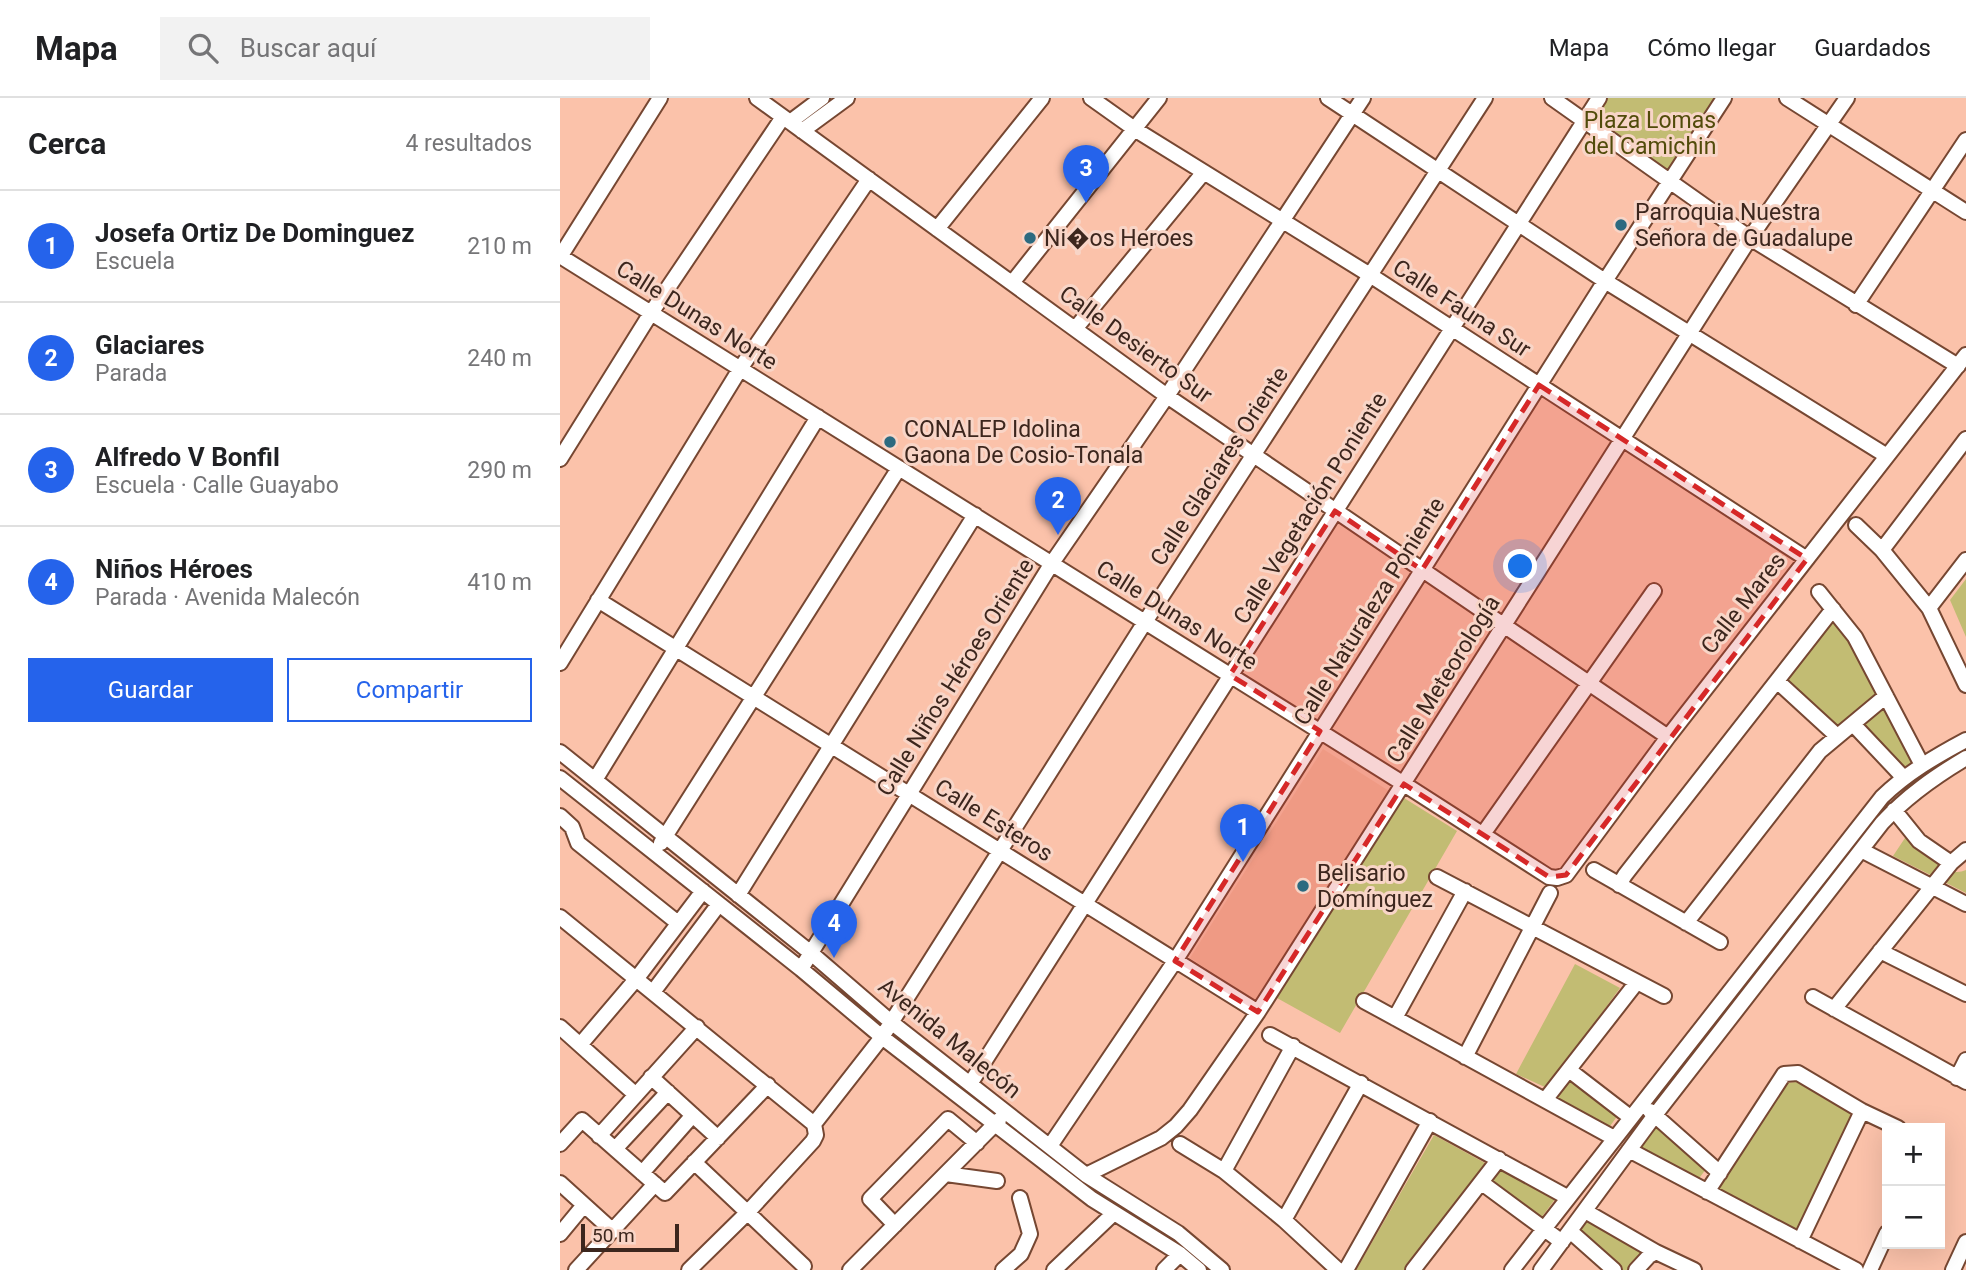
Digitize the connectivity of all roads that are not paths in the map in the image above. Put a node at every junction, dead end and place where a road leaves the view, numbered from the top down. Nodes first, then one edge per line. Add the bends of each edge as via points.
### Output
1 (660, 98) edge
2 (757, 98) edge
3 (822, 98) edge
4 (847, 98) edge
5 (1042, 98) edge
6 (1091, 98) edge
7 (1160, 98) edge
8 (1328, 98) edge
9 (1363, 98) edge
10 (1485, 98) edge
11 (1552, 98) edge
12 (1599, 98) edge
13 (1724, 98) edge
14 (1787, 98) edge
15 (1847, 98) edge
16 (1353, 114) junction
17 (1584, 121) junction
18 (792, 123) junction
19 (1829, 124) junction
20 (1136, 130) junction
21 (1966, 140) edge
22 (1438, 170) junction
23 (1204, 172) junction
24 (869, 179) junction
25 (1669, 181) junction
26 (1930, 191) junction
27 (1966, 212) edge
28 (1282, 221) junction
29 (1518, 223) junction
30 (937, 229) junction
31 (1750, 238) junction
32 (560, 257) edge
33 (1370, 275) junction
34 (1605, 281) junction
35 (1012, 284) junction
36 (1856, 305) junction
37 (651, 313) junction
38 (1451, 328) junction
39 (1075, 329) junction
40 (1689, 334) junction
41 (1962, 360) edge
42 (740, 369) junction
43 (1539, 385) junction
44 (1167, 396) junction
45 (818, 418) junction
46 (1966, 439) edge
47 (1622, 440) junction
48 (1254, 455) junction
49 (1887, 457) junction
50 (560, 459) edge
51 (899, 468) junction
52 (1335, 511) junction
53 (975, 515) junction
54 (1856, 526) dead end
55 (1882, 550) junction
56 (1807, 559) junction
57 (1966, 560) edge
58 (1052, 563) junction
59 (1422, 570) junction
60 (1654, 591) dead end
61 (1819, 592) dead end
62 (598, 600) junction
63 (1929, 608) junction
64 (1833, 609) junction
65 (1145, 622) junction
66 (1504, 626) junction
67 (676, 649) junction
68 (1961, 660) edge
69 (560, 663) edge
70 (1230, 675) junction
71 (1777, 681) junction
72 (1589, 685) junction
73 (1966, 685) edge
74 (1886, 696) junction
75 (754, 697) junction
76 (1853, 724) junction
77 (1320, 731) junction
78 (1837, 736) junction
79 (1668, 737) junction
80 (1966, 740) edge
81 (830, 745) junction
82 (560, 752) edge
83 (1942, 753) junction
84 (1966, 758) edge
85 (1922, 765) junction
86 (1950, 768) junction
87 (560, 778) edge
88 (595, 780) junction
89 (1900, 781) junction
90 (1404, 784) junction
91 (909, 794) junction
92 (1907, 798) junction
93 (1894, 810) junction
94 (560, 816) edge
95 (1483, 835) junction
96 (666, 837) junction
97 (1861, 850) junction
98 (1966, 850) edge
99 (999, 851) junction
100 (654, 853) junction
101 (1951, 863) junction
102 (1594, 870) dead end
103 (1437, 877) dead end
104 (1557, 878) joint
105 (1619, 885) junction
106 (1932, 886) junction
107 (703, 891) junction
108 (1465, 891) junction
109 (1550, 893) dead end
110 (738, 895) junction
111 (719, 904) junction
112 (1085, 904) junction
113 (1966, 904) edge
114 (560, 917) edge
115 (678, 923) junction
116 (1686, 923) junction
117 (1532, 927) junction
118 (1720, 943) dead end
119 (1881, 951) junction
120 (811, 953) junction
121 (1175, 961) junction
122 (801, 969) junction
123 (636, 978) junction
124 (1737, 980) junction
125 (1637, 982) junction
126 (1752, 991) junction
127 (653, 992) junction
128 (1966, 994) edge
129 (1664, 996) dead end
130 (1813, 997) dead end
131 (1364, 1002) dead end
132 (1834, 1009) junction
133 (1258, 1012) junction
134 (1395, 1018) junction
135 (891, 1022) junction
136 (560, 1027) edge
137 (697, 1027) junction
138 (1270, 1035) dead end
139 (882, 1037) junction
140 (580, 1045) junction
141 (1293, 1046) junction
142 (1465, 1056) junction
143 (1966, 1060) edge
144 (1569, 1070) junction
145 (652, 1077) junction
146 (1962, 1080) edge
147 (1360, 1083) junction
148 (970, 1084) junction
149 (768, 1085) junction
150 (668, 1092) junction
151 (636, 1095) junction
152 (1545, 1100) junction
153 (1641, 1103) junction
154 (1862, 1111) junction
155 (1007, 1112) junction
156 (693, 1115) junction
157 (1656, 1115) junction
158 (1630, 1117) junction
159 (1430, 1121) junction
160 (1887, 1123) edge
161 (814, 1124) junction
162 (995, 1124) junction
163 (563, 1136) edge
164 (599, 1136) junction
165 (718, 1138) junction
166 (1614, 1138) junction
167 (976, 1143) junction
168 (1180, 1144) dead end
169 (1050, 1146) junction
170 (615, 1150) junction
171 (1629, 1150) junction
172 (1499, 1159) junction
173 (694, 1162) junction
174 (1224, 1171) junction
175 (1720, 1172) junction
176 (642, 1173) junction
177 (946, 1174) junction
178 (1086, 1175) junction
179 (997, 1181) dead end
180 (1482, 1183) junction
181 (560, 1184) edge
182 (655, 1184) junction
183 (1707, 1192) junction
184 (1567, 1197) junction
185 (1020, 1198) dead end
186 (584, 1205) junction
187 (1585, 1211) junction
188 (747, 1212) junction
189 (1114, 1213) junction
190 (1284, 1220) junction
191 (895, 1225) junction
192 (1544, 1229) junction
193 (612, 1231) junction
194 (560, 1234) edge
195 (1566, 1237) junction
196 (1800, 1241) junction
197 (1966, 1242) edge
198 (1882, 1244) edge
199 (1656, 1252) junction
200 (1180, 1254) junction
201 (803, 1266) dead end
202 (585, 1267) edge
203 (689, 1270) edge
204 (850, 1270) edge
205 (1003, 1270) edge
206 (1054, 1270) edge
207 (1164, 1270) edge
208 (1199, 1270) edge
209 (1222, 1270) edge
210 (1338, 1270) edge
211 (1346, 1270) edge
212 (1413, 1270) edge
213 (1512, 1270) edge
214 (1541, 1270) edge
215 (1614, 1270) edge
216 (1636, 1270) edge
217 (1693, 1270) edge
218 (1856, 1270) edge
219 (1870, 1270) edge
220 (1953, 1270) edge

1 - 32 street
2 - 18 street, Calle Desierto Sur
3 - 18 street
4 - 18 street
5 - 30 street
6 - 20 street, Calle Fauna Sur
7 - 20 street
8 - 16 street
9 - 16 street, Calle Niños Héroes Oriente
10 - 22 street, Calle Glaciares Oriente
11 - 17 street
12 - 17 street, Calle Vegetación Poniente
13 - 25 street, Calle Naturaleza Poniente
14 - 19 street
15 - 19 street, Calle Meteorología
16 - 22 street
16 - 28 street, Calle Niños Héroes Oriente
17 - 25 street
17 - 29 street, Calle Vegetación Poniente
18 - 24 street, Calle Desierto Sur
18 - 37 street
19 - 26 street
19 - 31 street, Calle Meteorología
20 - 23 street, Calle Fauna Sur
20 - 35 street
21 - 26 street
22 - 29 street
22 - 33 street, Calle Glaciares Oriente
23 - 28 street, Calle Fauna Sur
23 - 39 street
24 - 30 street, Calle Desierto Sur
24 - 42 street
25 - 31 street
25 - 34 street, Calle Naturaleza Poniente
26 - 27 street
26 - 36 street
28 - 33 street, Calle Fauna Sur
28 - 44 street, Calle Niños Héroes Oriente
29 - 34 street
29 - 38 street, Calle Vegetación Poniente
30 - 35 street, Calle Desierto Sur
31 - 36 street
31 - 40 street, Calle Meteorología
32 - 37 street, Calle Dunas Norte
33 - 38 street, Calle Fauna Sur
33 - 48 street, Calle Glaciares Oriente
34 - 40 street
34 - 43 street, Calle Naturaleza Poniente
35 - 39 street, Calle Desierto Sur
36 - 41 street
37 - 42 street, Calle Dunas Norte
37 - 50 street
38 - 43 street, Calle Fauna Sur
38 - 52 street, Calle Vegetación Poniente
39 - 44 street, Calle Desierto Sur
40 - 47 street, Calle Meteorología
40 - 49 street
41 - 49 street, Calle Mares
42 - 45 street, Calle Dunas Norte
42 - 62 street
43 - 47 street, Calle Fauna Sur
43 - 59 street, Calle Naturaleza Poniente
44 - 48 street, Calle Desierto Sur
44 - 58 street, Calle Niños Héroes Oriente
45 - 51 street, Calle Dunas Norte
45 - 67 street
46 - 55 street
47 - 56 street, Calle Fauna Sur
47 - 66 street, Calle Meteorología
48 - 52 street, Calle Desierto Sur
48 - 65 street, Calle Glaciares Oriente
49 - 56 street, Calle Mares
51 - 53 street, Calle Dunas Norte
51 - 75 street
52 - 59 street, Calle Desierto Sur
52 - 70 street, Calle Vegetación Poniente
53 - 58 street, Calle Dunas Norte
53 - 81 street
54 - 55 street
55 - 63 street
56 - 79 street, Calle Mares
57 - 63 street
58 - 65 street, Calle Dunas Norte
58 - 91 street, Calle Niños Héroes Oriente
59 - 66 street, Calle Desierto Sur
59 - 77 street, Calle Naturaleza Poniente
60 - 72 street
61 - 64 street
62 - 67 street, Calle Esteros
62 - 69 street
63 - 68 street
64 - 71 street
64 - 74 street via 1856,637
65 - 70 street, Calle Dunas Norte
65 - 99 street, Calle Glaciares Oriente
66 - 72 street, Calle Desierto Sur
66 - 90 street, Calle Meteorología
67 - 75 street, Calle Esteros
67 - 88 street
68 - 73 street
70 - 77 street, Calle Dunas Norte
70 - 112 street, Calle Vegetación Poniente
71 - 78 street
71 - 105 street
72 - 79 street, Calle Desierto Sur
72 - 95 street
74 - 76 street
74 - 85 street
75 - 81 street, Calle Esteros
75 - 96 street
76 - 78 street
76 - 89 street
77 - 90 street, Calle Dunas Norte
77 - 121 street, Calle Naturaleza Poniente
78 - 116 street via 1820,751
79 - 104 street, Calle Mares via 1566,875
80 - 83 street
81 - 91 street, Calle Esteros
81 - 110 street
82 - 88 street, Avenida Malecón
83 - 85 street
83 - 86 street
84 - 86 street
85 - 89 street
86 - 92 street
87 - 100 street, Avenida Malecón
88 - 96 street, Avenida Malecón
89 - 92 street
89 - 124 street via 1869,813
90 - 95 street, Calle Dunas Norte
90 - 133 street, Calle Meteorología
91 - 99 street, Calle Esteros
91 - 120 street, Calle Niños Héroes Oriente
92 - 93 street
93 - 97 street
93 - 101 street via 1919,841
94 - 115 street via 572,827 578,843
95 - 104 street, Calle Dunas Norte
96 - 100 street
96 - 110 street, Avenida Malecón
97 - 106 street
97 - 126 street
98 - 101 street
99 - 112 street, Calle Esteros
99 - 135 street, Calle Glaciares Oriente
100 - 107 street, Avenida Malecón
101 - 106 street
102 - 105 street
103 - 108 street
105 - 116 street
106 - 113 street
106 - 119 street
107 - 111 street, Avenida Malecón
107 - 115 street
108 - 117 street
108 - 134 street
109 - 117 street
110 - 120 street, Avenida Malecón
111 - 122 street, Avenida Malecón
111 - 127 street
112 - 121 street, Calle Esteros
112 - 148 street, Calle Vegetación Poniente
114 - 123 street
115 - 123 street
116 - 118 street
117 - 125 street
117 - 142 street
119 - 128 street
119 - 132 street
120 - 122 street, Calle Niños Héroes Oriente
120 - 135 street, Avenida Malecón
121 - 133 street, Calle Esteros
121 - 169 street, Calle Naturaleza Poniente
122 - 139 street, Avenida Malecón
123 - 127 street
123 - 140 street
124 - 126 street
124 - 153 street
125 - 129 street
125 - 144 street
126 - 157 street
127 - 137 street
130 - 132 street
131 - 134 street
132 - 146 street
133 - 178 street, Calle Meteorología via 1176,1126
134 - 142 street
135 - 139 street, Calle Glaciares Oriente
135 - 148 street, Avenida Malecón
136 - 140 street
137 - 145 street
137 - 149 street
138 - 141 street
139 - 161 street, Calle Glaciares Oriente
139 - 162 street, Avenida Malecón
140 - 151 street
141 - 147 street
141 - 174 street
142 - 152 street
143 - 146 street
144 - 152 street
144 - 158 street
145 - 150 street
145 - 151 street
147 - 159 street
147 - 190 street
148 - 155 street, Avenida Malecón
149 - 161 street
149 - 165 street
150 - 156 street
150 - 170 street
151 - 164 street
152 - 166 street
153 - 157 street
153 - 158 street
154 - 160 street
154 - 175 street via 1798,1073 1784,1074
154 - 196 street
155 - 162 street
155 - 169 street, Avenida Malecón
156 - 165 street
156 - 176 street
157 - 171 street
157 - 175 street
158 - 166 street
159 - 172 street
159 - 211 street
161 - 188 street, Calle Glaciares Oriente via 813,1142
162 - 167 street
162 - 189 street, Avenida Malecón
163 - 164 street via 582,1120
164 - 170 street
165 - 173 street
166 - 184 street
167 - 177 street
167 - 191 street via 948,1119 870,1199
168 - 174 street
169 - 178 street, Avenida Malecón
170 - 176 street
171 - 183 street
171 - 187 street
172 - 180 street
172 - 184 street
173 - 182 street via 665,1193
173 - 188 street
174 - 190 street
175 - 183 street
176 - 182 street
177 - 179 street
177 - 191 street
178 - 209 street, Avenida Malecón via 1178,1233
180 - 192 street
180 - 212 street
181 - 186 street
182 - 193 street
183 - 196 street
184 - 192 street
185 - 205 street via 1030,1234 1020,1254
186 - 193 street
186 - 194 street
187 - 195 street
187 - 199 street
188 - 201 street
188 - 203 street, Calle Glaciares Oriente
189 - 200 street, Avenida Malecón
189 - 206 street
190 - 210 street
191 - 204 street
192 - 195 street
192 - 213 street
193 - 202 street
195 - 214 street
195 - 215 street
196 - 218 street
197 - 220 street
198 - 219 street
199 - 216 street
199 - 217 street
200 - 207 street
200 - 208 street, Avenida Malecón

